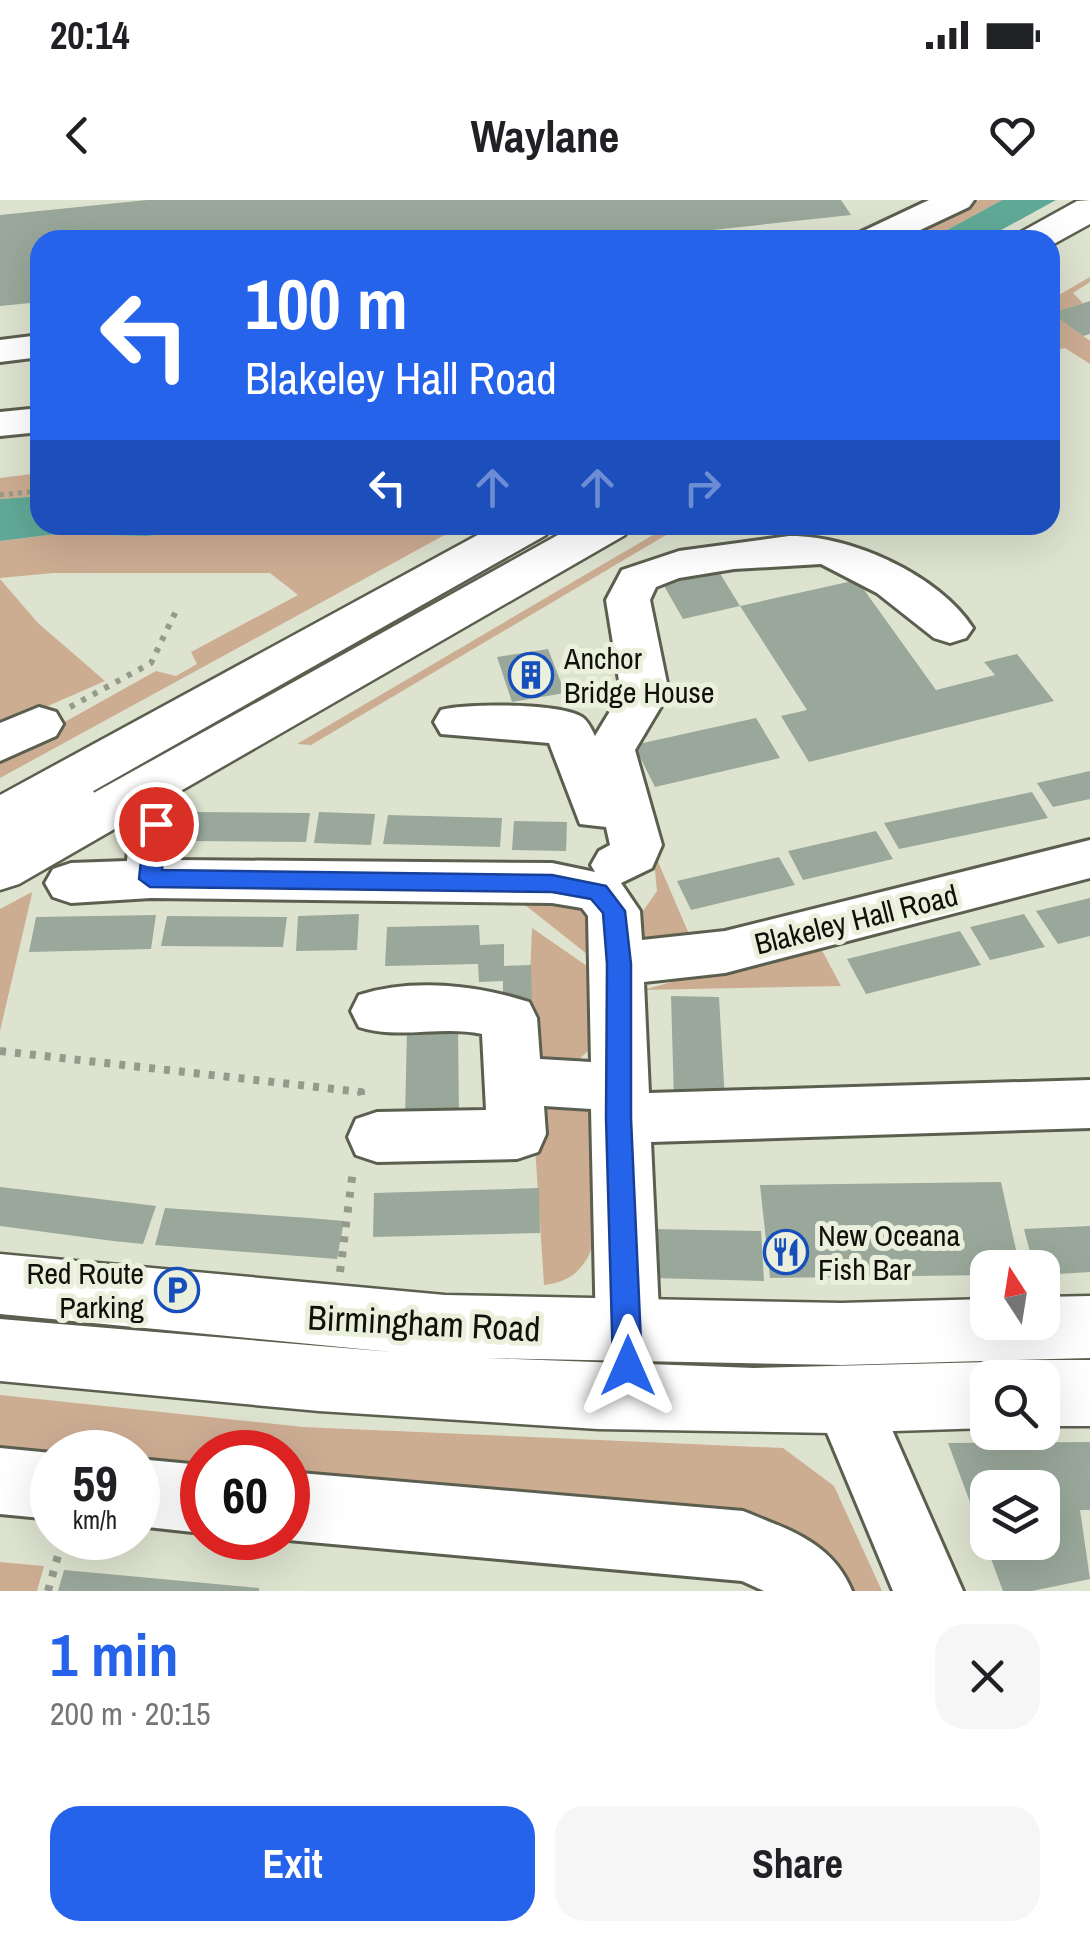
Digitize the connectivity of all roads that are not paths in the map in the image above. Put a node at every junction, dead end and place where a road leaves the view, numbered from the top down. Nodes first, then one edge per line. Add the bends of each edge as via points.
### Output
1 (957, 200) edge
2 (1090, 208) edge
3 (892, 230) edge
4 (1052, 230) edge
5 (1090, 247) edge
6 (1060, 264) edge
7 (30, 347) edge
8 (0, 351) edge
9 (30, 421) edge
10 (0, 424) edge
11 (512, 535) edge
12 (592, 535) edge
13 (480, 572) dead end
14 (950, 628) dead end
15 (458, 722) dead end
16 (0, 820) edge
17 (156, 824) dead end
18 (0, 841) edge
19 (1090, 859) edge
20 (0, 870) edge
21 (150, 879) junction
22 (71, 882) dead end
23 (611, 883) junction
24 (619, 964) junction
25 (379, 1011) dead end
26 (514, 1081) junction
27 (619, 1103) junction
28 (1090, 1104) edge
29 (363, 1138) road end
30 (0, 1284) edge
31 (1090, 1327) edge
32 (841, 1334) junction
33 (0, 1350) edge
34 (628, 1366) junction
35 (1060, 1393) edge
36 (1090, 1393) edge
37 (970, 1396) edge
38 (848, 1404) junction
39 (0, 1481) edge
40 (30, 1484) edge
41 (310, 1508) edge
42 (817, 1591) edge
43 (928, 1591) edge

1 - 3 street
2 - 4 main road
5 - 6 main road
7 - 8 street
9 - 10 street
11 - 16 main road
12 - 20 main road
13 - 18 street
14 - 23 street via 857,562 826,551 761,552 645,574 628,600 645,694 611,750 636,845
15 - 23 street via 569,732
17 - 21 street
19 - 24 street, Blakeley Hall Road via 725,952
21 - 22 street
21 - 23 street via 552,883 598,892
23 - 24 street
24 - 27 street
25 - 26 street via 464,1008 509,1018
26 - 27 street
26 - 29 street via 517,1134
27 - 28 street
27 - 34 street
30 - 34 main road, Birmingham Road via 330,1318
31 - 32 main road, Birmingham Road
32 - 34 main road, Birmingham Road
32 - 38 main road
33 - 34 main road, Birmingham Road via 362,1382
34 - 38 main road, Birmingham Road
35 - 36 main road
37 - 38 main road, Birmingham Road
38 - 43 street
39 - 40 street
41 - 42 street via 743,1546 786,1564

